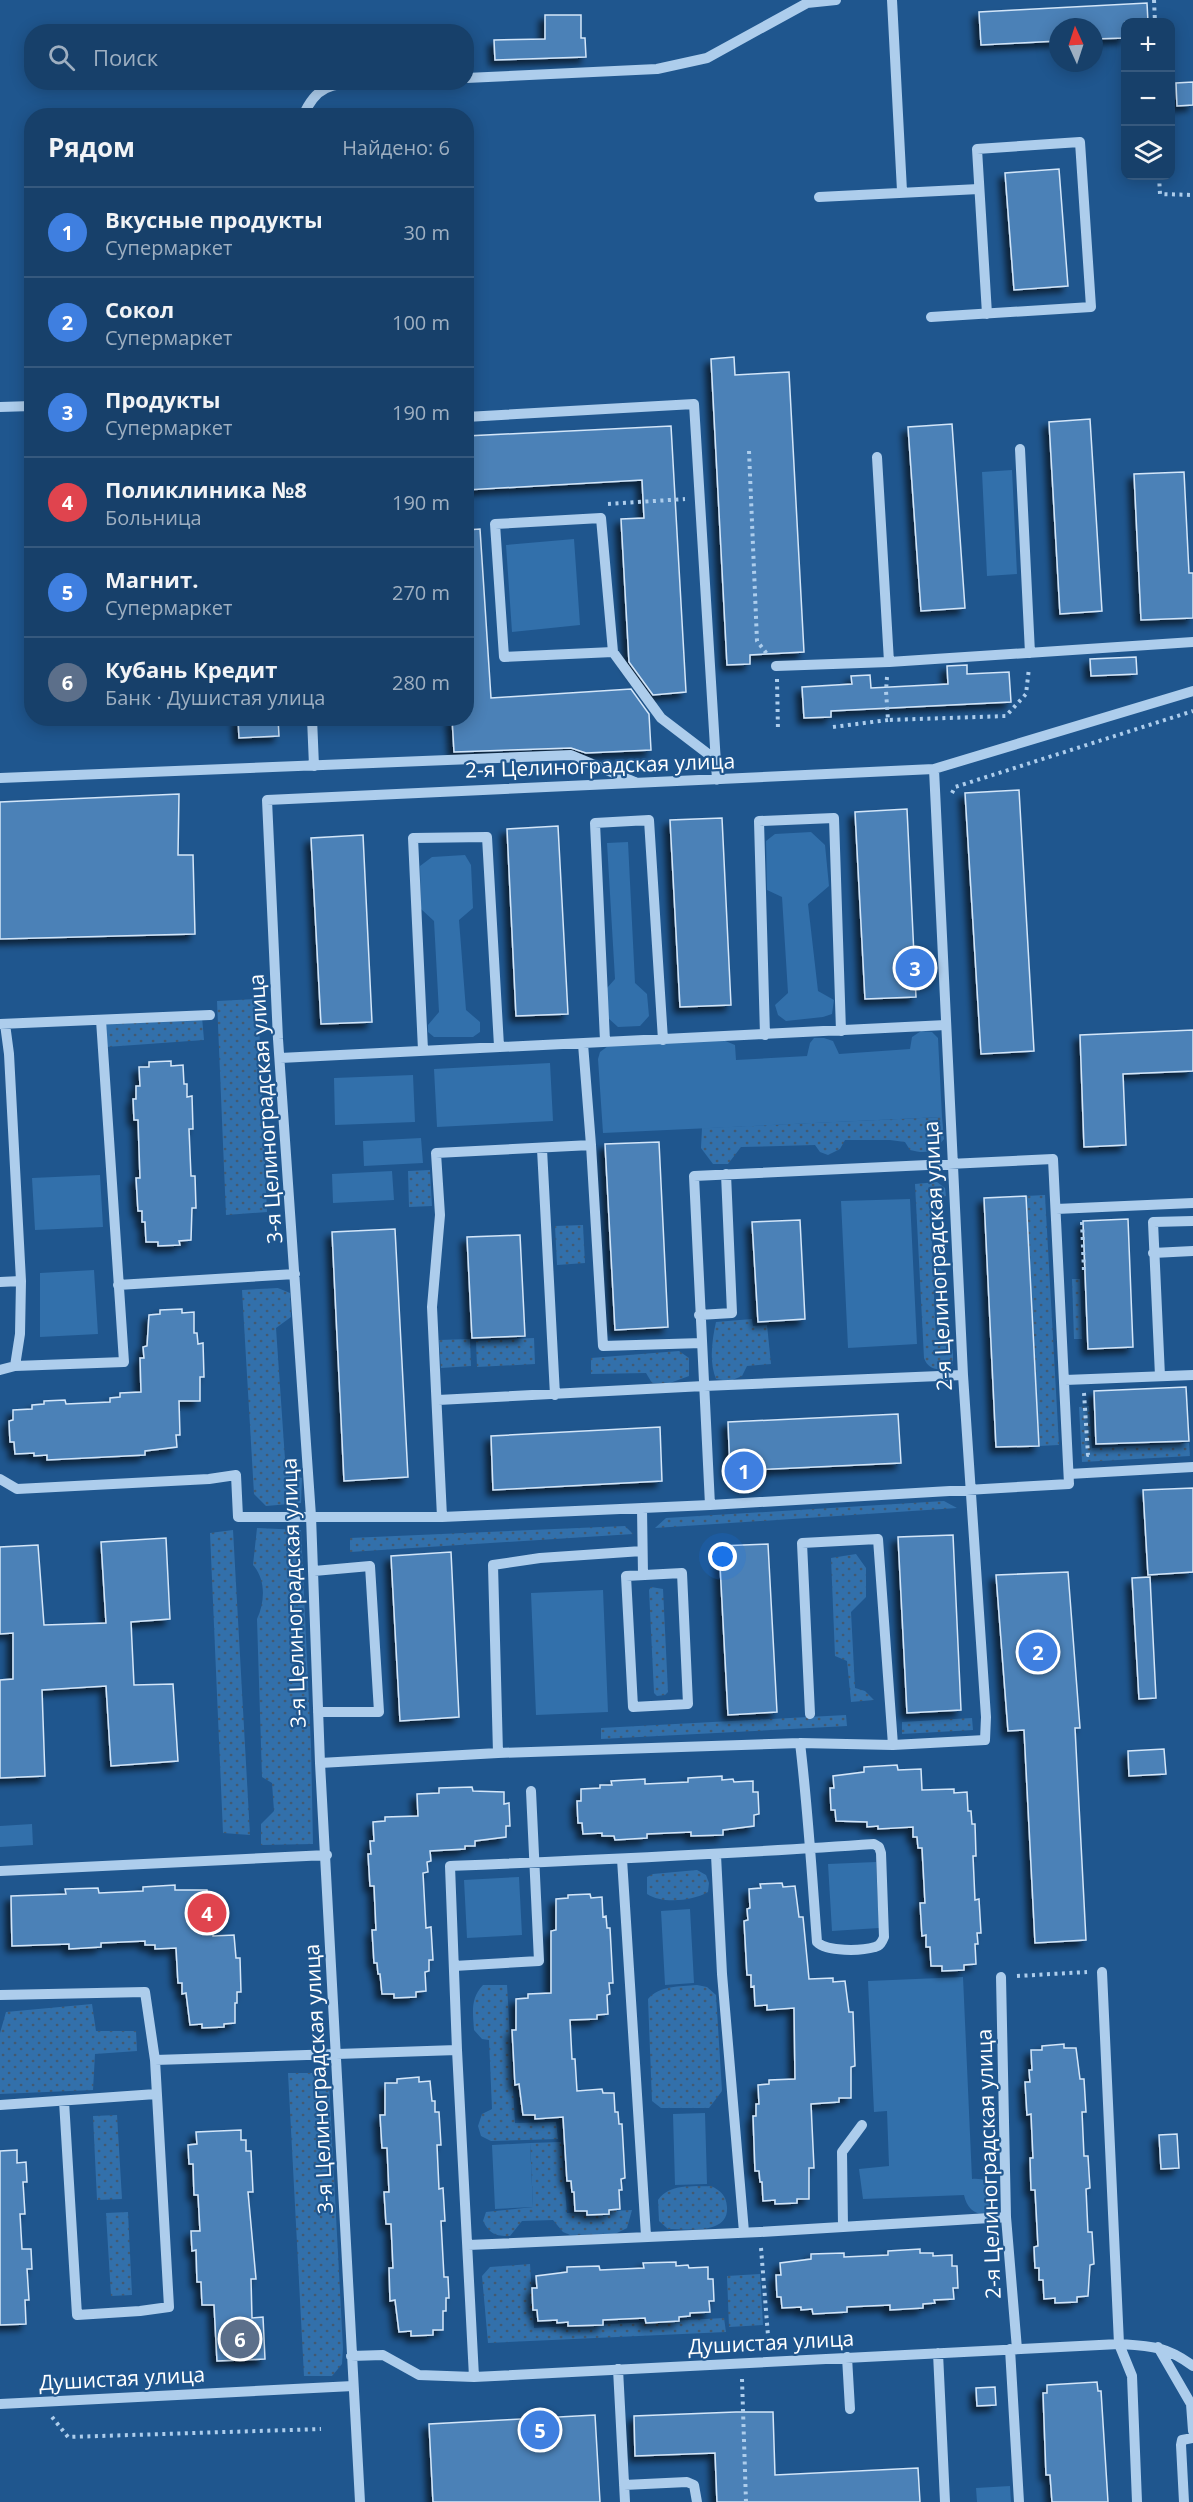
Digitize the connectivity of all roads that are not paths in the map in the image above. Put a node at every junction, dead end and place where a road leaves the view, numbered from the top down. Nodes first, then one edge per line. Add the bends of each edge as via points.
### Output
1 (836, 0) edge
2 (891, 0) edge
3 (474, 78) edge
4 (324, 90) edge
5 (306, 108) edge
6 (979, 189) junction
7 (902, 191) junction
8 (819, 197) dead end
9 (987, 314) junction
10 (931, 317) dead end
11 (24, 406) edge
12 (0, 407) edge
13 (474, 417) edge
14 (1020, 448) dead end
15 (877, 457) dead end
16 (1193, 642) edge
17 (613, 652) junction
18 (1030, 653) junction
19 (889, 662) junction
20 (776, 666) road end
21 (1193, 691) edge
22 (312, 726) edge
23 (716, 760) junction
24 (314, 766) junction
25 (934, 770) junction
26 (0, 778) edge
27 (717, 780) junction
28 (638, 784) junction
29 (267, 800) joint
30 (210, 1015) dead end
31 (101, 1020) junction
32 (2, 1024) edge
33 (946, 1025) junction
34 (841, 1031) junction
35 (765, 1035) junction
36 (663, 1040) junction
37 (605, 1041) junction
38 (583, 1044) junction
39 (499, 1046) junction
40 (423, 1050) junction
41 (280, 1058) junction
42 (591, 1145) junction
43 (542, 1149) junction
44 (952, 1165) junction
45 (726, 1174) junction
46 (1193, 1203) edge
47 (1056, 1209) junction
48 (1193, 1221) edge
49 (1193, 1251) edge
50 (1154, 1253) junction
51 (295, 1274) junction
52 (21, 1281) junction
53 (0, 1282) edge
54 (118, 1285) junction
55 (699, 1315) junction
56 (702, 1343) junction
57 (15, 1366) junction
58 (0, 1370) edge
59 (963, 1375) junction
60 (1193, 1375) edge
61 (1160, 1376) junction
62 (1065, 1380) junction
63 (704, 1386) junction
64 (555, 1395) junction
65 (438, 1400) junction
66 (1193, 1467) edge
67 (1069, 1474) junction
68 (0, 1479) edge
69 (970, 1489) junction
70 (710, 1505) junction
71 (642, 1508) junction
72 (311, 1516) junction
73 (442, 1517) junction
74 (642, 1551) junction
75 (314, 1571) junction
76 (643, 1575) junction
77 (318, 1712) junction
78 (810, 1714) dead end
79 (800, 1743) junction
80 (893, 1745) junction
81 (498, 1753) junction
82 (320, 1763) junction
83 (531, 1791) dead end
84 (810, 1849) junction
85 (716, 1855) junction
86 (327, 1856) junction
87 (622, 1859) junction
88 (536, 1863) junction
89 (0, 1871) edge
90 (454, 1966) junction
91 (1102, 1972) road end
92 (1001, 1977) road end
93 (0, 1995) edge
94 (457, 2050) junction
95 (336, 2053) junction
96 (155, 2060) junction
97 (156, 2094) junction
98 (64, 2101) junction
99 (0, 2105) edge
100 (862, 2125) dead end
101 (1006, 2217) junction
102 (843, 2227) junction
103 (744, 2232) junction
104 (646, 2236) junction
105 (468, 2245) junction
106 (1119, 2344) junction
107 (1158, 2347) junction
108 (1013, 2349) junction
109 (938, 2353) junction
110 (351, 2356) junction
111 (847, 2357) junction
112 (1193, 2366) edge
113 (618, 2369) junction
114 (474, 2377) junction
115 (353, 2386) junction
116 (0, 2404) edge
117 (850, 2409) dead end
118 (1193, 2431) edge
119 (1193, 2438) edge
120 (624, 2485) junction
121 (360, 2502) edge
122 (625, 2502) edge
123 (697, 2502) edge
124 (945, 2502) edge
125 (1019, 2502) edge
126 (1137, 2502) edge
127 (1184, 2502) edge

1 - 3 street via 807,3 707,58 667,67
2 - 7 street
4 - 5 street
6 - 7 street
6 - 9 street
6 - 9 street via 976,149 1080,142 1091,307
7 - 8 street
9 - 10 street
11 - 12 street
13 - 23 street via 694,404
14 - 18 street
15 - 19 street
16 - 18 street
17 - 17 street via 504,657 495,524 601,518
17 - 23 street via 661,718
18 - 19 street
19 - 20 street
21 - 25 street, 2-я Целиноградская улица
22 - 24 street
23 - 27 street
24 - 26 street
24 - 28 street via 571,755
25 - 27 street, 2-я Целиноградская улица
25 - 33 street, 2-я Целиноградская улица
27 - 28 street, 2-я Целиноградская улица
28 - 29 street, 2-я Целиноградская улица
29 - 41 street, 3-я Целиноградская улица
30 - 31 street
31 - 32 street
31 - 54 street
32 - 52 street via 9,1054
33 - 34 street
33 - 44 street, 2-я Целиноградская улица
34 - 35 street
34 - 35 street via 834,818 759,821
35 - 36 street
36 - 37 street
36 - 37 street via 649,820 595,823
37 - 38 street
38 - 39 street
38 - 42 street
39 - 40 street
39 - 40 street via 487,837 413,838
40 - 41 street
41 - 51 street, 3-я Целиноградская улица
42 - 43 street
42 - 56 street via 603,1346
43 - 64 street
43 - 65 street via 436,1153 440,1215 432,1307
44 - 45 street
44 - 47 street via 1053,1159
44 - 59 street, 2-я Целиноградская улица
45 - 55 street via 694,1176
45 - 55 street via 732,1313
46 - 47 street
47 - 62 street
48 - 50 street via 1153,1222
49 - 50 street
50 - 61 street
51 - 54 street
51 - 72 street, 3-я Целиноградская улица
52 - 53 street
52 - 57 street
54 - 57 street via 124,1362
55 - 56 street
56 - 63 street
57 - 58 street
59 - 63 street
59 - 69 street, 2-я Целиноградская улица
60 - 61 street
61 - 62 street
62 - 67 street
63 - 64 street
63 - 70 street
64 - 65 street
65 - 73 street
66 - 67 street
67 - 69 street via 1070,1484
68 - 72 street via 17,1489 236,1475 238,1517
69 - 70 street
69 - 80 street, 2-я Целиноградская улица via 985,1740
70 - 71 street
71 - 73 street
71 - 74 street
72 - 73 street
72 - 75 street, 3-я Целиноградская улица
74 - 76 street
74 - 81 street via 493,1565
75 - 77 street, 3-я Целиноградская улица
75 - 77 street via 370,1566 379,1712
76 - 76 street via 626,1576 633,1707 688,1704 682,1573
77 - 82 street, 3-я Целиноградская улица
78 - 80 street via 802,1543 878,1539
79 - 80 street
79 - 81 street
79 - 84 street
81 - 82 street
82 - 86 street, 3-я Целиноградская улица
83 - 88 street
84 - 84 street via 817,1942 831,1950 875,1947 882,1943 879,1847 874,1844
84 - 85 street
85 - 87 street
85 - 103 street
86 - 89 street
86 - 95 street, 3-я Целиноградская улица
87 - 88 street
87 - 104 street
88 - 90 street via 539,1961
88 - 90 street via 450,1866
90 - 94 street
91 - 106 street
92 - 101 street, 2-я Целиноградская улица
93 - 96 street via 145,1992
94 - 95 street
94 - 105 street
95 - 96 street
95 - 110 street, 3-я Целиноградская улица
96 - 97 street
97 - 98 street
97 - 98 street via 169,2307 140,2311 77,2315
98 - 99 street
100 - 102 street via 842,2152
101 - 102 street
101 - 108 street, 2-я Целиноградская улица
102 - 103 street
103 - 104 street
104 - 105 street
105 - 114 street
106 - 107 street, Душистая улица
106 - 108 street, Душистая улица
106 - 126 street via 1132,2376
107 - 112 street, Душистая улица
107 - 118 street via 1191,2404
108 - 109 street, Душистая улица
108 - 125 street, 2-я Целиноградская улица
109 - 111 street, Душистая улица
109 - 124 street
110 - 114 street, Душистая улица via 383,2355 419,2375
110 - 115 street, 3-я Целиноградская улица
111 - 113 street, Душистая улица
111 - 117 street
113 - 114 street, Душистая улица
113 - 120 street
115 - 116 street, Душистая улица
115 - 121 street, 3-я Целиноградская улица
119 - 127 street via 1182,2440 1181,2445
120 - 122 street
120 - 123 street via 687,2482 694,2485

